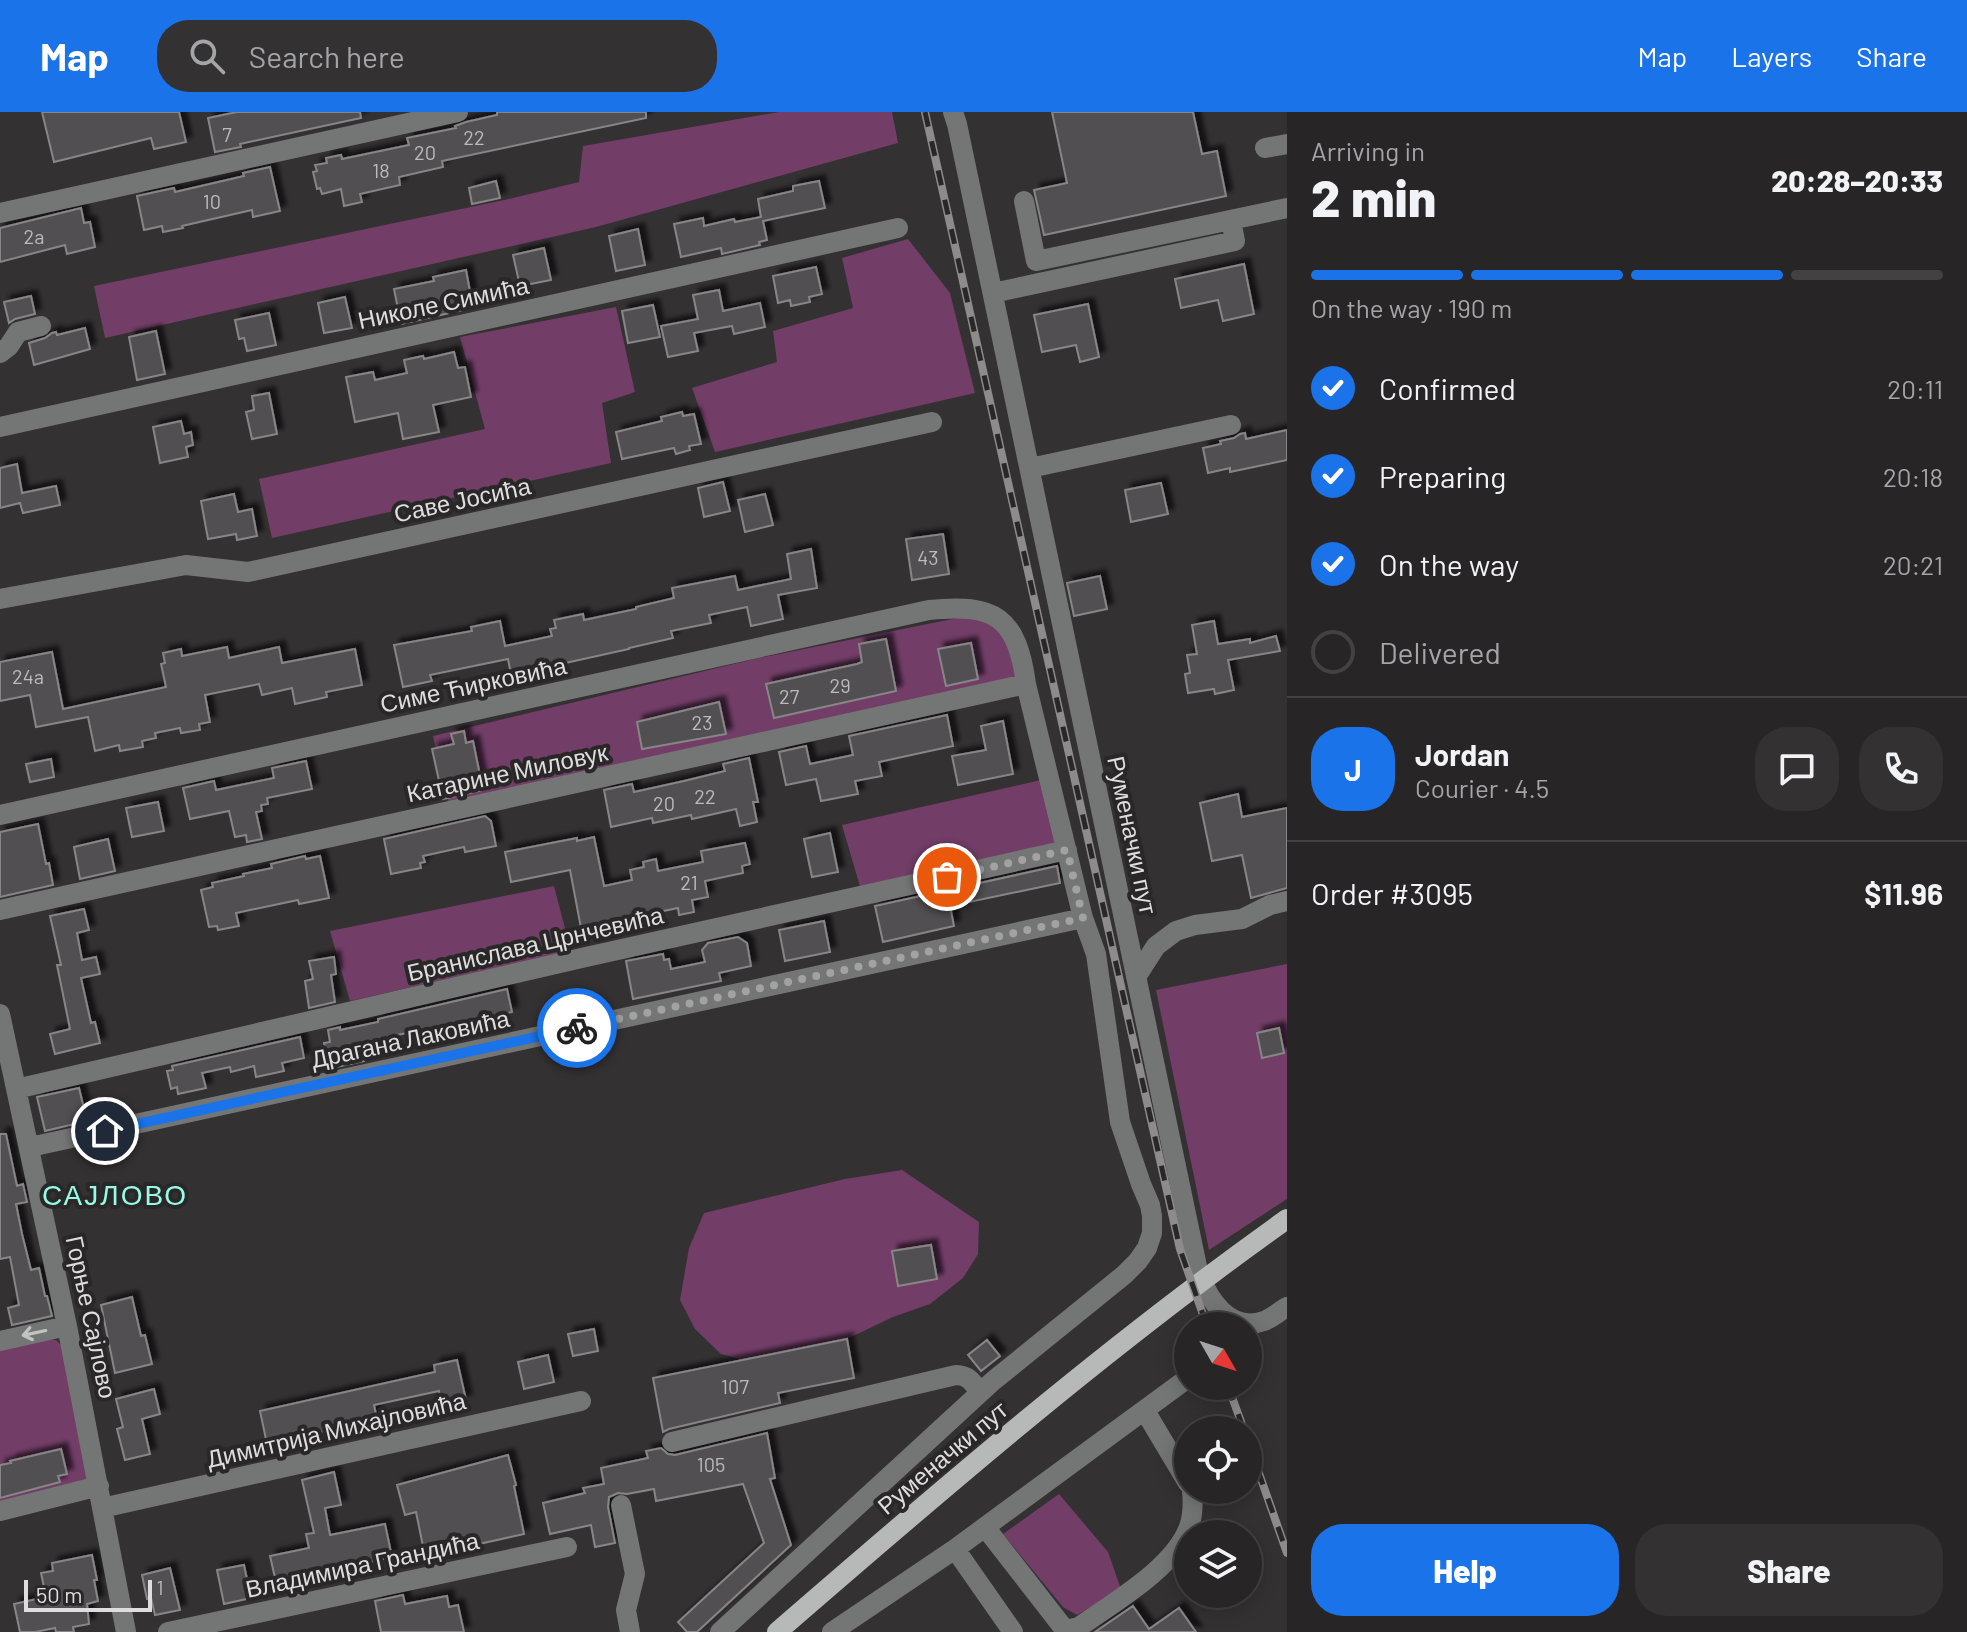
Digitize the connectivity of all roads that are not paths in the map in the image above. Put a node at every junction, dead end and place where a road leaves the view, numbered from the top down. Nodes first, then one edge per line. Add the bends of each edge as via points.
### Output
1 (458, 112) edge
2 (953, 112) edge
3 (1287, 144) edge
4 (1265, 148) dead end
5 (1024, 201) dead end
6 (1287, 208) edge
7 (0, 213) edge
8 (1231, 220) junction
9 (898, 228) dead end
10 (993, 293) junction
11 (41, 326) dead end
12 (0, 353) edge
13 (932, 422) dead end
14 (1231, 425) dead end
15 (0, 427) edge
16 (1030, 468) junction
17 (0, 599) edge
18 (1026, 684) junction
19 (0, 815) edge
20 (1067, 850) junction
21 (1287, 901) edge
22 (0, 910) edge
23 (1083, 918) junction
24 (1136, 977) junction
25 (0, 1014) edge
26 (16, 1089) junction
27 (30, 1147) junction
28 (1287, 1219) edge
29 (1278, 1312) edge
30 (67, 1326) junction
31 (0, 1341) edge
32 (1174, 1389) edge
33 (980, 1393) junction
34 (581, 1401) dead end
35 (1145, 1411) junction
36 (672, 1442) dead end
37 (1174, 1460) edge
38 (99, 1486) junction
39 (1191, 1504) edge
40 (621, 1505) dead end
41 (102, 1508) junction
42 (0, 1511) edge
43 (985, 1527) junction
44 (567, 1547) dead end
45 (955, 1549) junction
46 (126, 1632) edge
47 (168, 1632) edge
48 (630, 1632) edge
49 (720, 1632) edge
50 (777, 1632) edge
51 (832, 1632) edge
52 (1013, 1632) edge

1 - 7 street
2 - 10 street, Руменачки пут
3 - 4 street
5 - 8 street via 1036,261
6 - 8 street
8 - 10 street via 1235,241
9 - 15 street, Николе Симића
10 - 16 street, Руменачки пут
11 - 12 street via 18,332
13 - 17 street, Саве Јосића via 248,572 186,565
14 - 16 street
16 - 24 street, Руменачки пут
18 - 19 street, Симе Ћирковића via 1017,643 1000,619 990,612 957,607 929,610
18 - 20 street
18 - 22 street, Катарине Миловук
20 - 23 street
20 - 26 street, Бранислава Црнчевића
21 - 24 street via 1242,919 1176,931 1156,946
23 - 27 street, Драгана Лаковића
23 - 33 street via 1096,954 1120,1122 1150,1205 1152,1233 1143,1255 1124,1275
24 - 29 street, Руменачки пут via 1204,1288 1220,1310 1241,1322
25 - 26 street, Горње Сајлово
26 - 27 street, Горње Сајлово
27 - 30 street, Горње Сајлово
28 - 50 main road, Руменачки пут via 998,1443
30 -> 31 street
30 - 38 street, Горње Сајлово
32 - 35 street
33 - 36 street via 969,1379 956,1375
33 - 49 street
34 - 41 street, Димитрија Михајловића
35 - 37 street
35 - 43 street
38 - 41 street, Горње Сајлово
38 - 42 street
39 - 43 street via 1189,1526 1159,1569 1079,1627 1065,1630
40 - 48 street via 635,1574 626,1610
41 - 46 street, Горње Сајлово
43 - 45 street
44 - 47 street, Владимира Грандића
45 - 51 street
45 - 52 street

